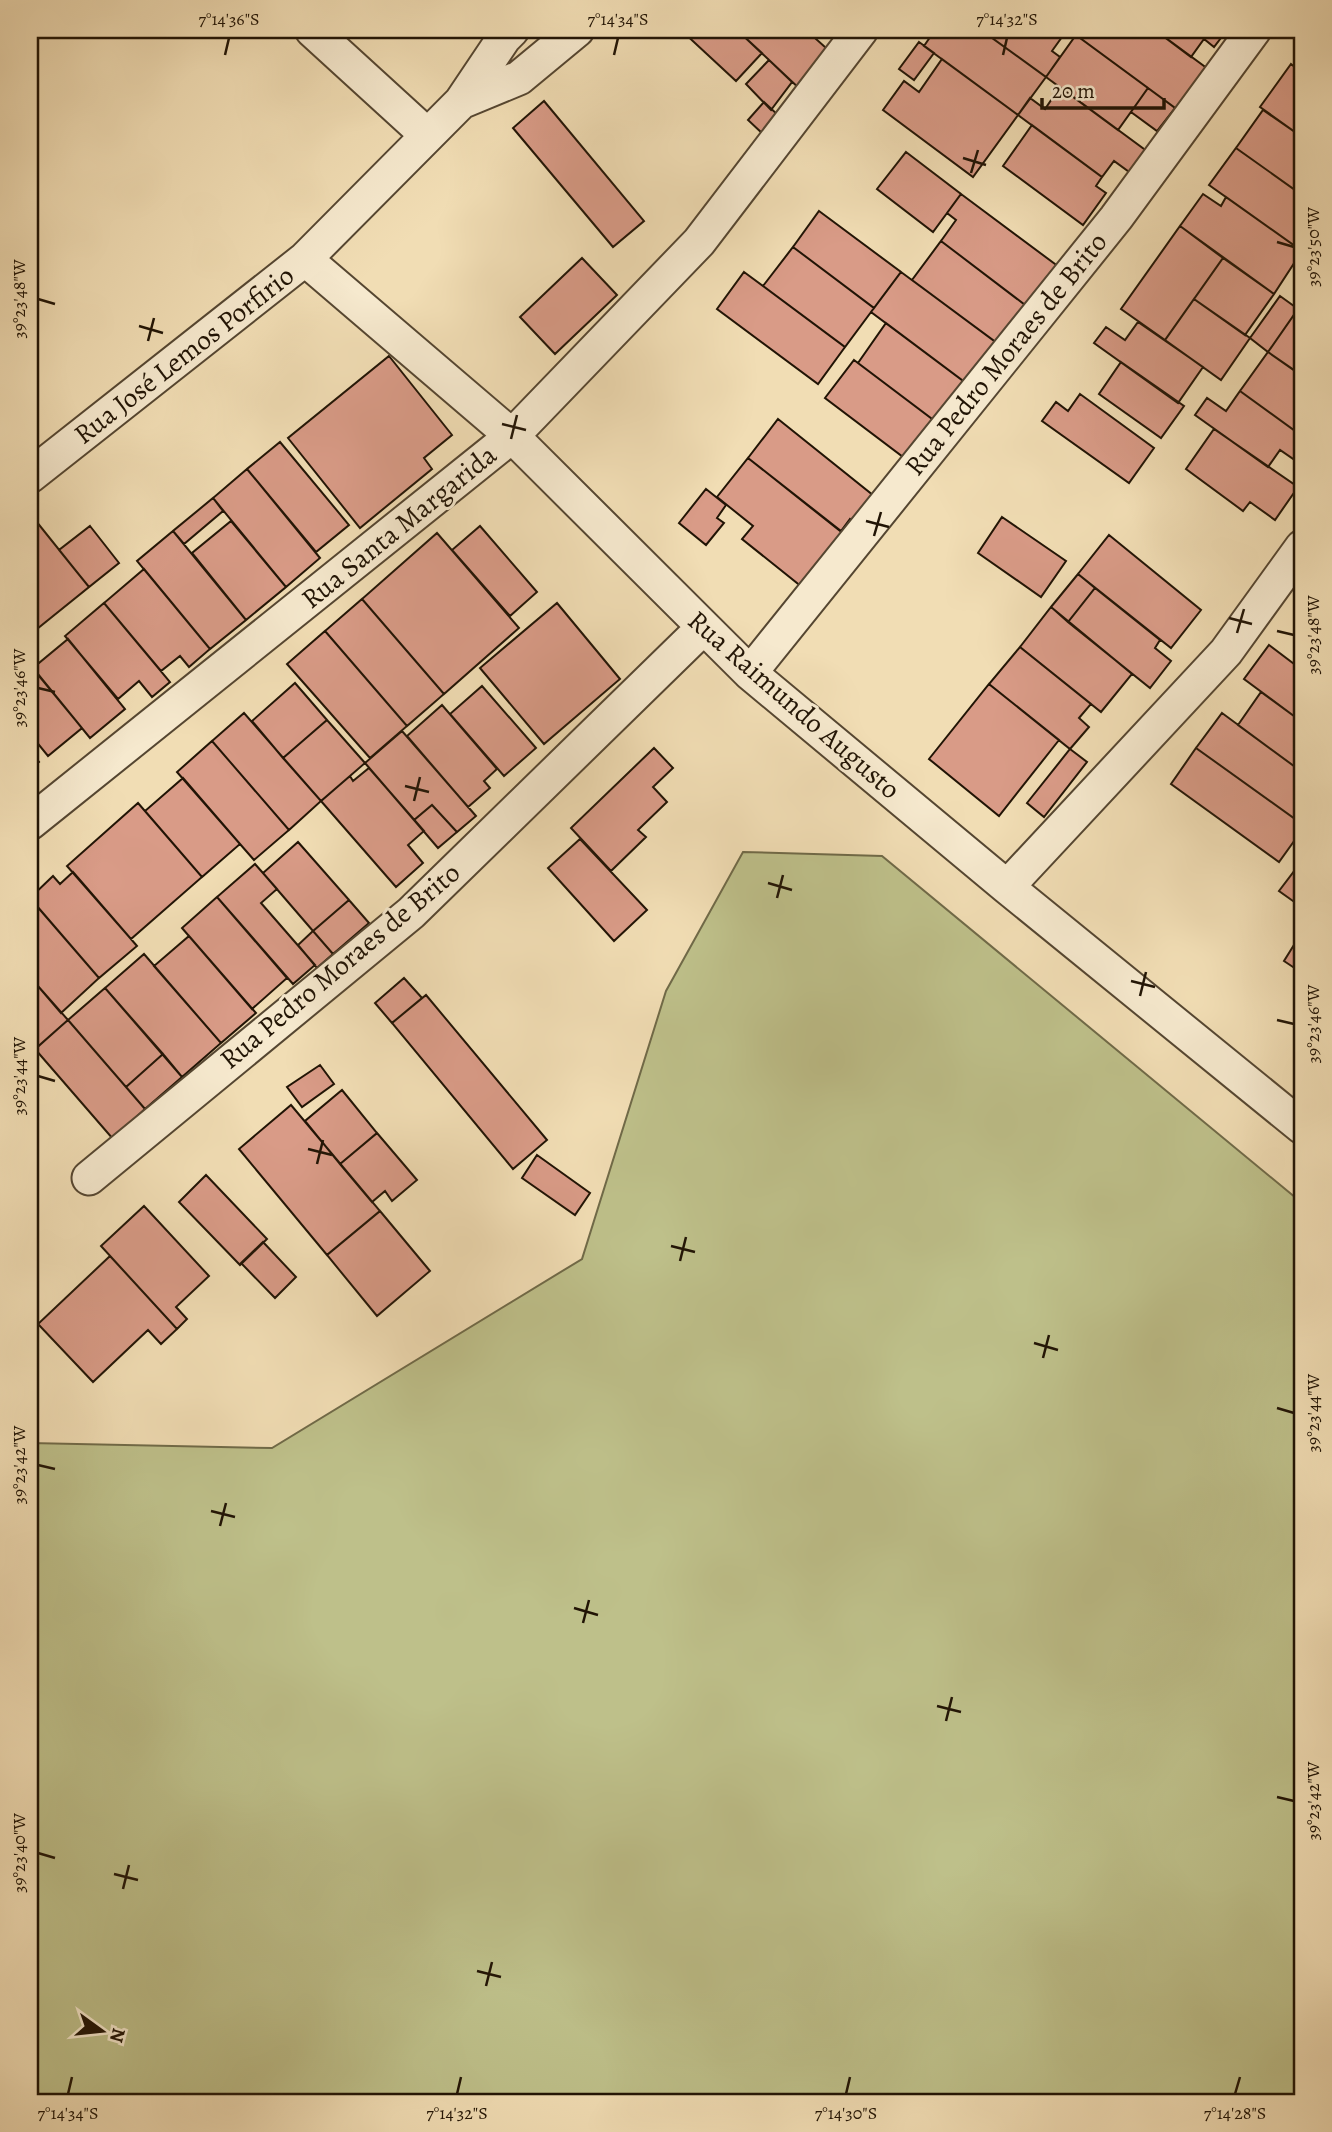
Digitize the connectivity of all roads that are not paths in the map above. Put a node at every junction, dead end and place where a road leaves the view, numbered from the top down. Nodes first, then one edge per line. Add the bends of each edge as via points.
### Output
1 (313, 30) edge
2 (512, 30) edge
3 (577, 30) edge
4 (862, 30) edge
5 (1254, 30) edge
6 (461, 102) junction
7 (427, 135) junction
8 (305, 259) junction
9 (512, 436) junction
10 (30, 476) edge
11 (1302, 547) edge
12 (703, 628) junction
13 (750, 673) junction
14 (30, 823) edge
15 (1007, 887) junction
16 (1302, 1127) edge
17 (89, 1178) dead end

1 - 7 street
2 - 6 street
3 - 6 street via 519,78
4 - 9 street, Rua Santa Margarida via 699,242
5 - 13 street, Rua Pedro Moraes de Brito via 1116,218
6 - 7 street, Rua José Lemos Porfirio
7 - 8 street, Rua José Lemos Porfirio
8 - 9 street, Rua Raimundo Augusto
8 - 10 street, Rua José Lemos Porfirio
9 - 12 street, Rua Raimundo Augusto
9 - 14 street, Rua Santa Margarida
11 - 15 street via 1226,652
12 - 13 street, Rua Raimundo Augusto
12 - 17 street, Rua Pedro Moraes de Brito via 411,913
13 - 15 street, Rua Raimundo Augusto
15 - 16 street, Rua Raimundo Augusto

